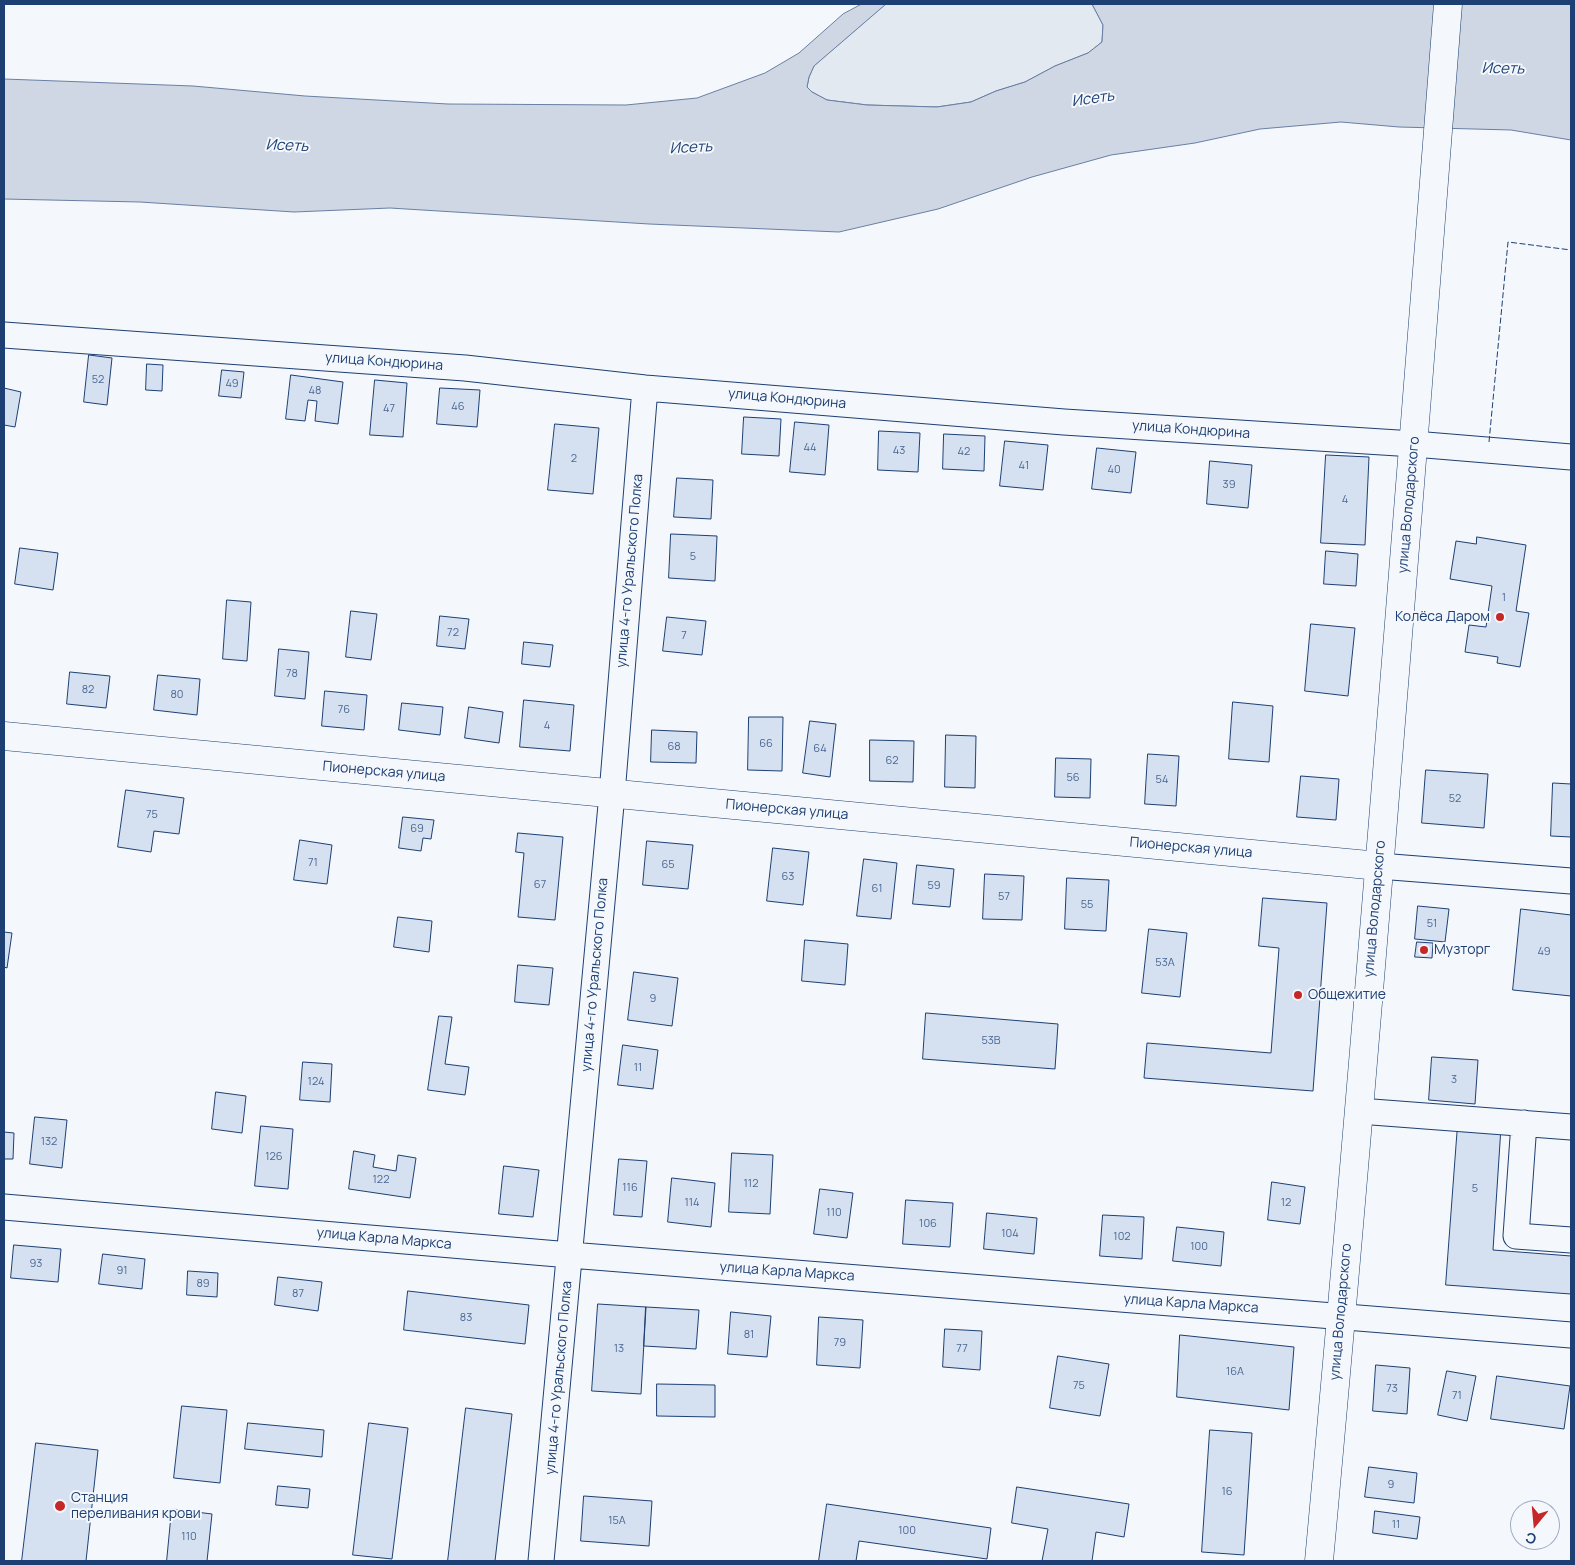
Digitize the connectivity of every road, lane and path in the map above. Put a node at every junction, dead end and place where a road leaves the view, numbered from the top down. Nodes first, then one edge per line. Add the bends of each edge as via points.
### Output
1 (1448, 4) edge
2 (4, 335) edge
3 (645, 388) junction
4 (1414, 444) junction
5 (1571, 457) edge
6 (4, 736) edge
7 (612, 794) junction
8 (1379, 866) junction
9 (1571, 881) edge
10 (1359, 1111) junction
11 (1524, 1123) junction
12 (1571, 1126) edge
13 (4, 1207) edge
14 (1571, 1240) edge
15 (570, 1255) junction
16 (1342, 1316) junction
17 (1571, 1335) edge
18 (541, 1561) edge
19 (1318, 1561) edge

1 - 4 main road, улица Володарского
2 - 3 street, улица Кондюрина via 465,368
3 - 4 street, улица Кондюрина via 1064,422
3 - 7 street, улица 4-го Уральского Полка
4 - 5 street, улица Кондюрина
4 - 8 main road, улица Володарского
6 - 7 main road, Пионерская улица
7 - 8 main road, Пионерская улица
7 - 15 street, улица 4-го Уральского Полка
8 - 9 street, Пионерская улица
8 - 10 main road, улица Володарского
10 - 11 street
10 - 16 main road, улица Володарского
11 - 12 street
11 - 14 street via 1516,1236
13 - 15 street, улица Карла Маркса
15 - 16 street, улица Карла Маркса
15 - 18 street, улица 4-го Уральского Полка
16 - 17 street, улица Карла Маркса
16 - 19 main road, улица Володарского

